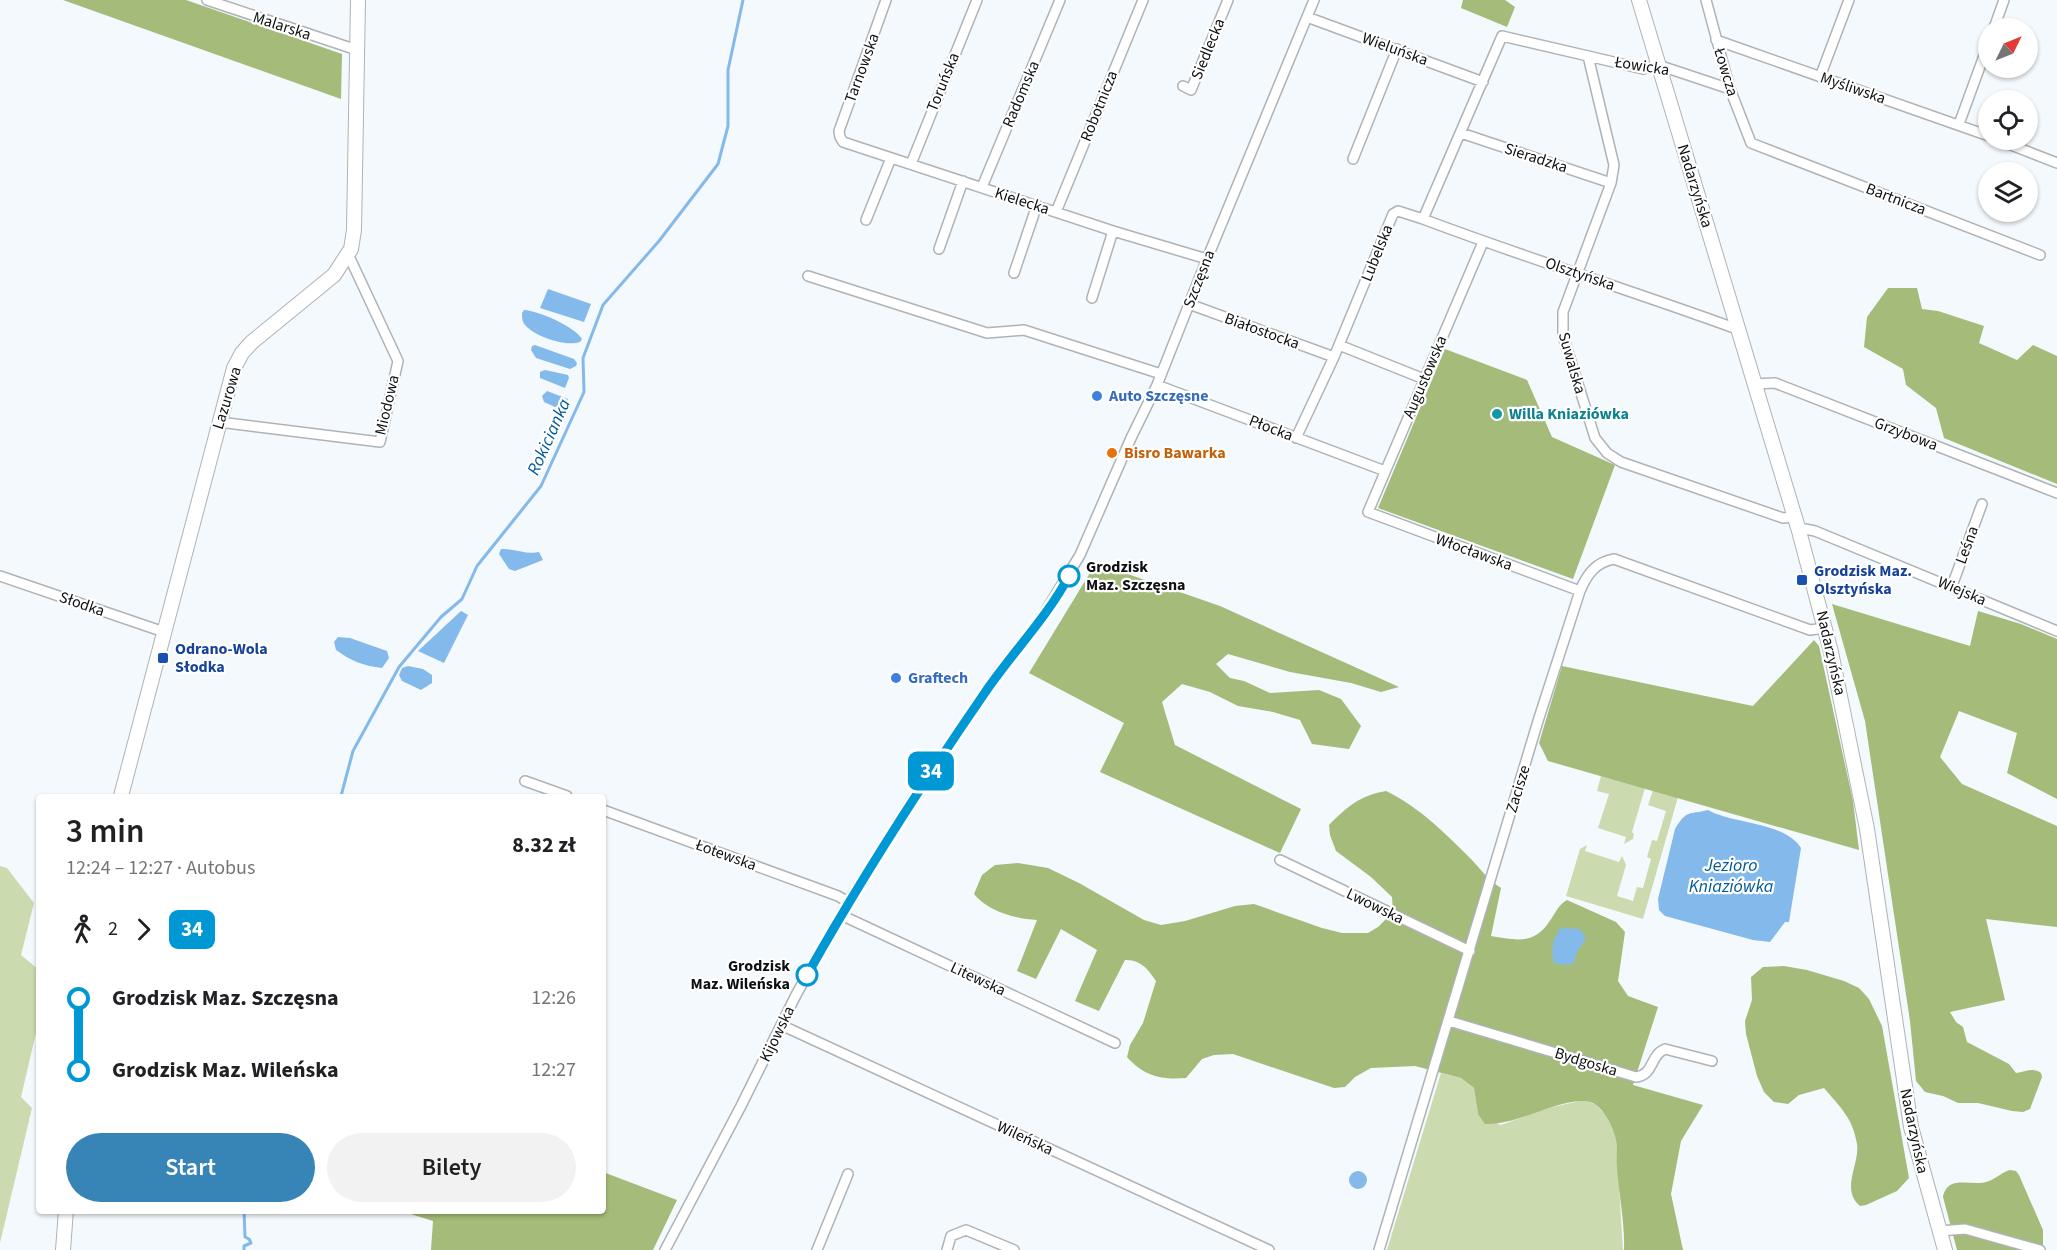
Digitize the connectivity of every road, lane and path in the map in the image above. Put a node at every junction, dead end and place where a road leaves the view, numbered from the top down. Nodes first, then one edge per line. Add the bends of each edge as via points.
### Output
1 (207, 0) edge
2 (358, 0) edge
3 (886, 0) edge
4 (977, 0) edge
5 (1060, 0) edge
6 (1143, 0) edge
7 (1228, 0) edge
8 (1314, 0) edge
9 (1639, 0) edge
10 (1706, 0) edge
11 (1849, 0) edge
12 (2004, 0) edge
13 (1307, 17) junction
14 (1998, 18) edge
15 (1716, 40) junction
16 (1397, 49) junction
17 (357, 50) junction
18 (1588, 56) junction
19 (1658, 65) junction
20 (1978, 72) edge
21 (1820, 76) junction
22 (1483, 82) junction
23 (1183, 86) dead end
24 (1730, 89) junction
25 (1959, 124) junction
26 (1978, 132) edge
27 (1461, 133) junction
28 (840, 137) joint
29 (1751, 143) joint
30 (2024, 150) edge
31 (891, 158) junction
32 (1353, 159) dead end
33 (2057, 163) edge
34 (911, 164) junction
35 (963, 181) junction
36 (1611, 183) junction
37 (982, 188) junction
38 (1037, 205) junction
39 (1056, 212) junction
40 (1423, 219) junction
41 (866, 220) dead end
42 (1113, 231) junction
43 (1483, 242) junction
44 (939, 249) dead end
45 (348, 254) junction
46 (2040, 255) dead end
47 (1207, 259) junction
48 (1577, 272) junction
49 (1014, 273) dead end
50 (808, 276) dead end
51 (1092, 298) dead end
52 (1189, 304) junction
53 (1737, 329) junction
54 (1339, 345) junction
55 (1334, 357) junction
56 (1161, 374) junction
57 (1424, 379) junction
58 (1754, 384) junction
59 (1157, 385) junction
60 (219, 422) junction
61 (1296, 438) junction
62 (1385, 471) junction
63 (2057, 493) edge
64 (1982, 504) dead end
65 (1368, 512) joint
66 (1794, 517) junction
67 (1799, 531) junction
68 (1080, 555) joint
69 (0, 576) edge
70 (1952, 586) junction
71 (1580, 591) junction
72 (1825, 628) junction
73 (2057, 631) edge
74 (164, 632) junction
75 (525, 781) dead end
76 (122, 794) edge
77 (561, 794) edge
78 (606, 811) edge
79 (1280, 860) dead end
80 (848, 902) junction
81 (841, 915) junction
82 (1470, 951) junction
83 (1449, 1021) junction
84 (781, 1025) junction
85 (1115, 1043) dead end
86 (1712, 1061) dead end
87 (848, 1174) dead end
88 (66, 1214) edge
89 (1940, 1231) junction
90 (63, 1250) edge
91 (665, 1250) edge
92 (817, 1250) edge
93 (947, 1250) edge
94 (1014, 1250) edge
95 (1269, 1250) edge
96 (1379, 1250) edge
97 (1945, 1250) edge
98 (2040, 1250) edge

1 - 17 street, Malarska
2 - 17 street, Lazurowa
3 - 28 street, Tarnowska
4 - 34 street, Toruńska
5 - 37 street, Radomska
6 - 39 street, Robotnicza
7 - 23 street, Siedlecka via 1191,90
8 - 13 street, Szczęsna
9 - 19 street, Nadarzyńska
10 - 15 street, Łowcza
11 - 21 street
12 - 14 street
13 - 16 street, Wieluńska
13 - 47 street, Szczęsna
15 - 21 street, Myśliwska
15 - 24 street, Łowcza
16 - 22 street, Wieluńska
16 - 32 street
17 - 45 street, Lazurowa via 354,230
18 - 19 street, Łowicka via 1643,69
18 - 22 street, Łowicka via 1502,36
18 - 36 street, Łowicka via 1614,165
19 - 24 street, Łowicka
19 - 53 street, Nadarzyńska
20 - 25 street
21 - 25 street, Myśliwska
22 - 27 street
24 - 29 street, Łowcza
25 - 26 street, Myśliwska
27 - 36 street, Sieradzka
27 - 40 street
28 - 31 street, Kielecka via 843,142
29 - 46 street, Bartnicza
30 - 33 street
31 - 34 street, Kielecka
31 - 41 street
34 - 35 street, Kielecka
35 - 37 street, Kielecka
35 - 44 street
36 - 48 street, Suwalska
37 - 38 street, Kielecka
38 - 39 street, Kielecka
38 - 49 street
39 - 42 street, Kielecka
40 - 43 street, Olsztyńska
40 - 54 street, Lubelska via 1398,211 1393,214
42 - 47 street, Kielecka
42 - 51 street
43 - 48 street, Olsztyńska
43 - 57 street, Augustowska
45 - 60 street, Lazurowa via 334,275 242,353
45 - 60 street, Miodowa via 398,361 380,442
47 - 52 street, Szczęsna
48 - 53 street, Olsztyńska
48 - 66 street, Suwalska via 1563,312 1562,328 1600,446 1621,462 1783,518
50 - 56 street via 987,333 1024,330
52 - 55 street, Białostocka
52 - 56 street, Szczęsna
53 - 58 street, Nadarzyńska
54 - 55 street, Lubelska
54 - 57 street
55 - 61 street, Lubelska
56 - 59 street, Szczęsna
57 - 62 street, Augustowska
58 - 63 street, Grzybowa via 1775,383
58 - 66 street, Nadarzyńska
59 - 61 street, Płocka
59 - 68 street, Szczęsna
60 - 74 street, Lazurowa
61 - 62 street, Płocka
62 - 65 street, Augustowska
64 - 70 street, Leśna
65 - 71 street, Włocławska
66 - 67 street, Nadarzyńska
67 - 70 street, Wiejska via 1815,531
67 - 72 street, Nadarzyńska
68 - 80 street, Kijowska via 1040,622 999,672 927,776
69 - 74 street, Słodka
70 - 73 street, Wiejska
71 - 72 street, Zacisze via 1594,568 1614,559 1810,630
71 - 82 street, Zacisze
72 - 89 street, Nadarzyńska via 1867,829 1908,1111
74 - 76 street, Lazurowa
75 - 77 street
78 - 80 street, Łotewska
79 - 82 street, Lwowska
80 - 81 street, Kijowska
81 - 84 street, Kijowska
81 - 85 street, Litewska
82 - 83 street, Zacisze
83 - 86 street, Bydgoska via 1636,1077 1648,1072 1658,1053 1665,1049
83 - 96 street, Zacisze
84 - 91 street, Kijowska
84 - 95 street, Wileńska
87 - 92 street
88 - 90 street
89 - 97 street, Nadarzyńska
89 - 98 street via 1965,1229
93 - 94 street via 951,1236 966,1230

